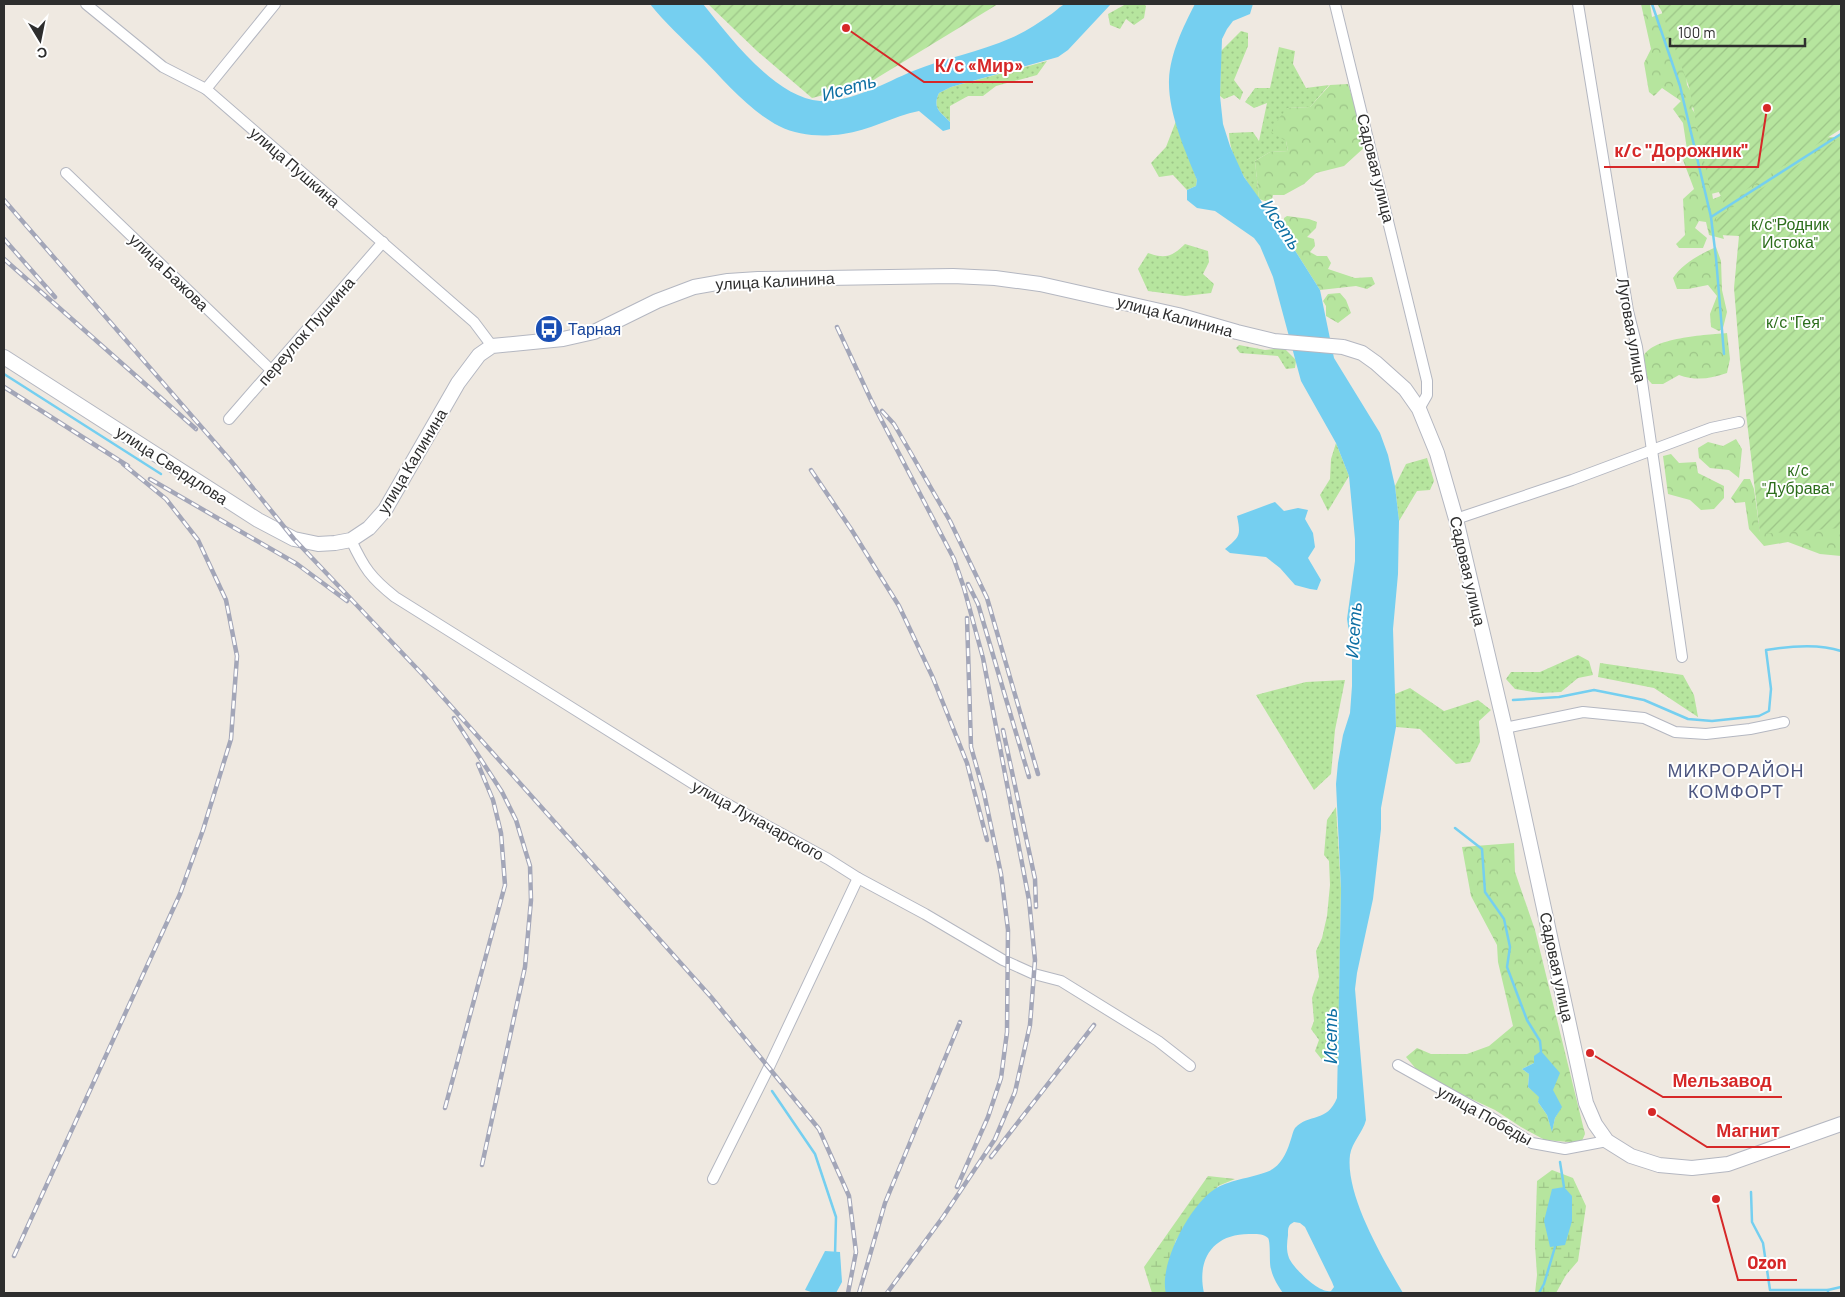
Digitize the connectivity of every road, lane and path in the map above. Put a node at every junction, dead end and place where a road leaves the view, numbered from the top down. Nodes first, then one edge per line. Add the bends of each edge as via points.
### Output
1 (86, 4) edge
2 (275, 4) edge
3 (1335, 4) edge
4 (1578, 4) edge
5 (206, 89) junction
6 (66, 173) dead end
7 (383, 242) junction
8 (492, 346) junction
9 (4, 357) edge
10 (272, 371) junction
11 (1418, 408) junction
12 (229, 419) dead end
13 (1739, 422) dead end
14 (1652, 451) junction
15 (1456, 519) junction
16 (351, 540) junction
17 (1682, 657) dead end
18 (1784, 722) dead end
19 (1505, 728) junction
20 (858, 878) junction
21 (1398, 1065) dead end
22 (1190, 1066) dead end
23 (1841, 1124) edge
24 (1608, 1141) junction
25 (713, 1179) dead end

1 - 5 street, улица Пушкина via 163,67
2 - 5 street
3 - 11 street, Садовая улица via 1427,381 1427,395
4 - 14 street, Луговая улица
5 - 7 street, улица Пушкина
6 - 10 street, улица Бажова
7 - 8 street, улица Пушкина via 474,322
7 - 10 street, переулок Пушкина
8 - 11 main road, улица Калинина via 563,339 594,332 657,301 694,287 728,280 995,278 1040,284 1274,340 1343,347 1362,353 1376,363 1405,389
8 - 16 main road, улица Калинина via 479,355 458,382 385,510 370,528
9 - 16 main road, улица Свердлова via 258,520 294,539 318,544
10 - 12 street, переулок Пушкина
11 - 15 main road, Садовая улица via 1437,453
13 - 14 street via 1711,428
14 - 15 street
14 - 17 street, Луговая улица
15 - 19 main road, Садовая улица
16 - 20 street, улица Луначарского via 376,582 395,598 716,798
18 - 19 street via 1706,734 1682,733 1644,718 1583,712
19 - 24 main road, Садовая улица via 1586,1103 1595,1124
20 - 22 street, улица Луначарского via 1003,960 1034,974 1061,981 1158,1041
20 - 25 street
21 - 24 street, улица Победы via 1532,1143 1565,1149
23 - 24 main road via 1728,1164 1692,1168 1658,1164 1631,1156

